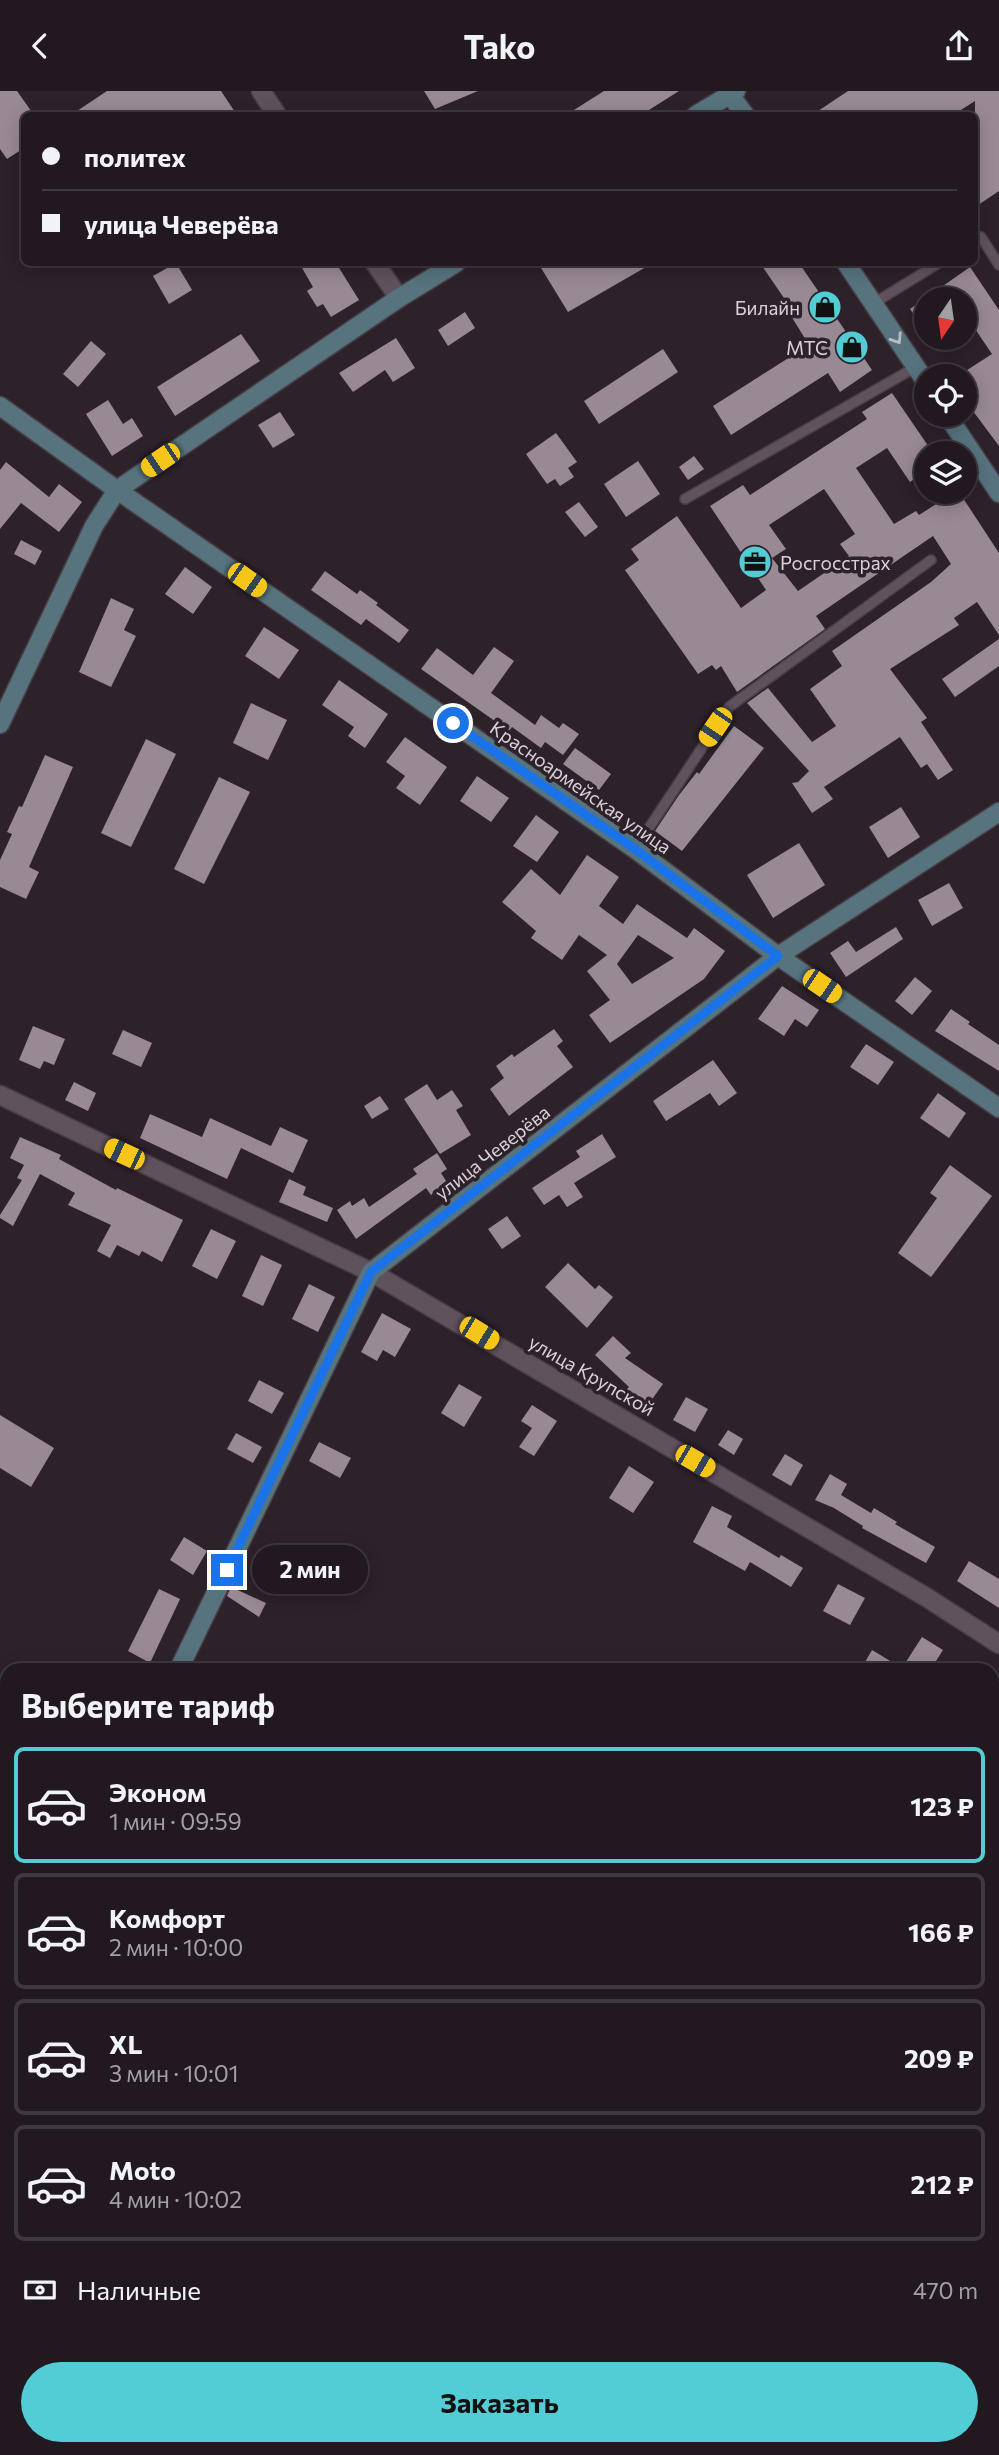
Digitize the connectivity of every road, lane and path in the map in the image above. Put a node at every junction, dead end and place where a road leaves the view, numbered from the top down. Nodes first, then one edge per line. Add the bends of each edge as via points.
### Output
1 (261, 91) edge
2 (731, 92) edge
3 (275, 112) edge
4 (701, 112) edge
5 (743, 112) edge
6 (978, 239) edge
7 (999, 265) edge
8 (377, 266) edge
9 (451, 266) edge
10 (848, 266) edge
11 (934, 266) edge
12 (399, 298) junction
13 (874, 303) junction
14 (914, 364) edge
15 (914, 379) edge
16 (0, 406) edge
17 (955, 427) edge
18 (117, 490) junction
19 (999, 493) edge
20 (685, 499) dead end
21 (931, 560) dead end
22 (0, 724) edge
23 (999, 812) edge
24 (635, 849) junction
25 (778, 956) junction
26 (0, 1095) edge
27 (999, 1108) edge
28 (371, 1272) junction
29 (999, 1644) edge
30 (182, 1663) edge

1 - 3 street
2 - 4 main road
2 - 5 main road
6 - 7 lane
8 - 12 street
9 - 12 main road
10 - 13 main road
11 - 13 lane
12 - 18 main road
13 -> 14 main road
15 - 20 lane
16 - 18 main road, Красноармейская улица
17 - 19 main road
18 - 22 main road via 94,526
18 - 24 main road, Красноармейская улица
21 - 24 lane via 729,707
23 - 25 main road, улица Чеверёва
24 - 25 main road, Красноармейская улица
25 - 27 main road, Красноармейская улица
25 - 28 main road, улица Чеверёва
26 - 28 street, улица Крупской
28 - 29 street, улица Крупской via 834,1542
28 - 30 main road, улица Чеверёва

